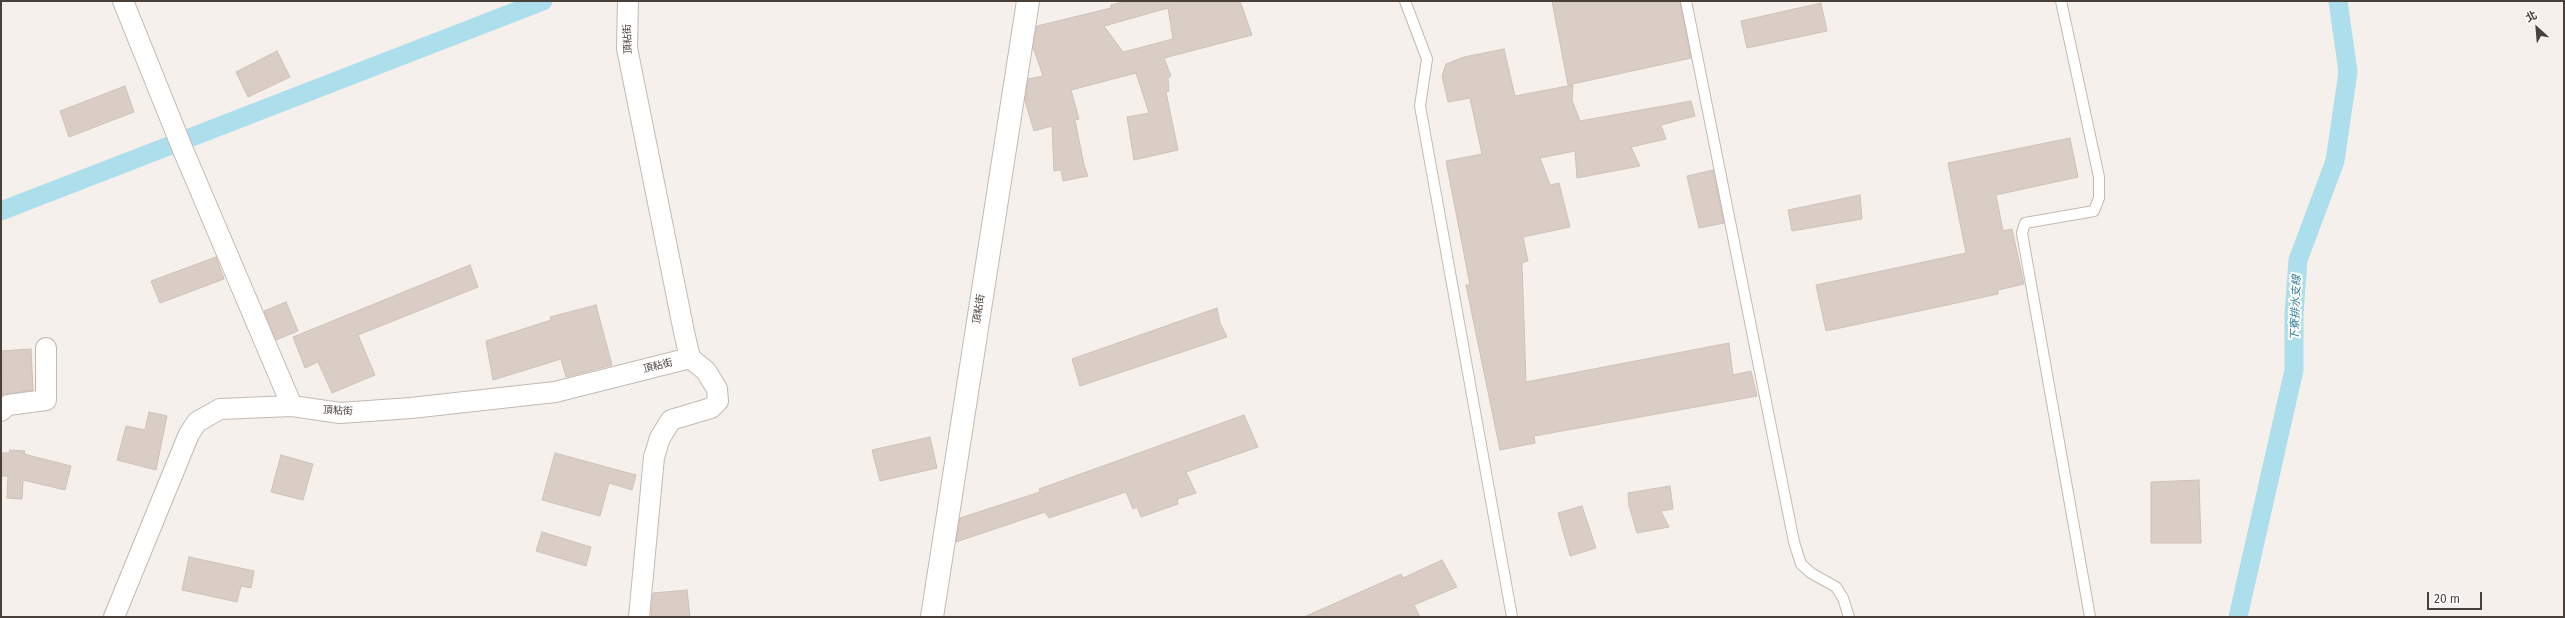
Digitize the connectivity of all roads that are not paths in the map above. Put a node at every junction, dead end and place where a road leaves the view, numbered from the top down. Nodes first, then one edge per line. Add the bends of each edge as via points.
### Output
1 (123, 1) edge
2 (628, 1) edge
3 (1028, 1) edge
4 (1405, 1) edge
5 (1686, 1) edge
6 (2061, 1) edge
7 (46, 348) dead end
8 (690, 358) junction
9 (292, 406) junction
10 (1, 411) edge
11 (114, 617) edge
12 (639, 617) edge
13 (932, 617) edge
14 (1512, 617) edge
15 (1849, 617) edge
16 (2090, 617) edge

1 - 9 street via 189,165
2 - 8 street, 頂粘街 via 627,48
3 - 13 street, 頂粘街
4 - 14 lane via 1427,59 1420,106
5 - 15 lane via 1794,542 1801,564 1836,588 1843,598
6 - 16 lane via 2099,177 2099,198 2094,211 2025,223 2022,233
7 - 10 street via 46,400 8,405
8 - 9 street, 頂粘街 via 555,392 340,413
8 - 12 street via 706,372 717,389 718,401 711,408 671,420 660,438 654,457
9 - 11 street, 頂粘街 via 220,409 197,422 189,434

